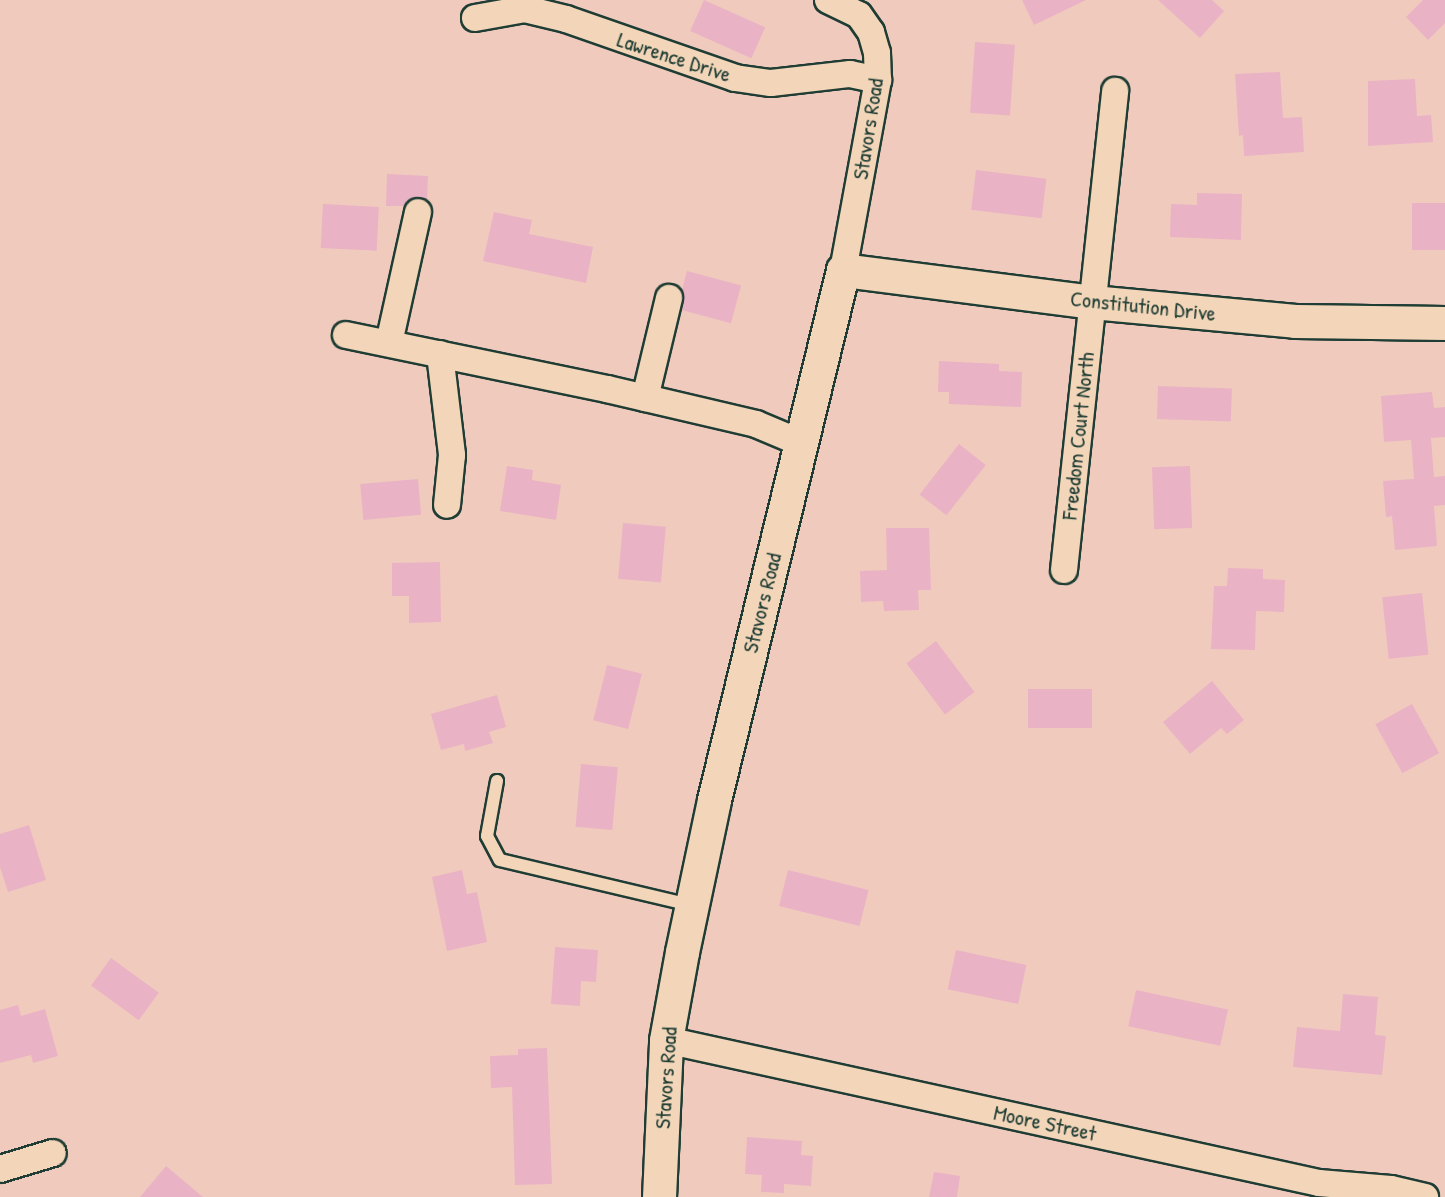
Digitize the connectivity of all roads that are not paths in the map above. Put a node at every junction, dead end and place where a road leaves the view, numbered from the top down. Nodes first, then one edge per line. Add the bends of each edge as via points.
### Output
1 (828, 0) edge
2 (475, 18) dead end
3 (878, 80) junction
4 (1115, 91) dead end
5 (418, 212) dead end
6 (843, 270) junction
7 (669, 298) dead end
8 (1092, 302) junction
9 (1445, 322) edge
10 (346, 334) dead end
11 (389, 343) junction
12 (440, 354) junction
13 (645, 398) junction
14 (801, 442) junction
15 (447, 505) dead end
16 (1064, 570) dead end
17 (497, 781) dead end
18 (692, 905) junction
19 (666, 1040) junction
20 (53, 1153) dead end
21 (0, 1169) edge
22 (659, 1197) edge
23 (1425, 1197) edge

1 - 3 street, Stavors Road via 859,15 871,32
2 - 3 street, Lawrence Drive via 525,9 566,19 735,78 771,83 850,74
3 - 6 street, Stavors Road
4 - 8 street, Freedom Court North
5 - 11 street
6 - 8 street, Constitution Drive
6 - 14 street, Stavors Road
7 - 13 street
8 - 9 street, Constitution Drive via 1295,321
8 - 16 street, Freedom Court North
10 - 11 street
11 - 12 street
12 - 13 street
12 - 15 street via 452,455
13 - 14 street via 756,424
14 - 18 street, Stavors Road
17 - 18 lane via 487,836 501,860
18 - 19 street, Stavors Road
19 - 22 street, Stavors Road
19 - 23 street, Moore Street via 1319,1183 1391,1189
20 - 21 street

